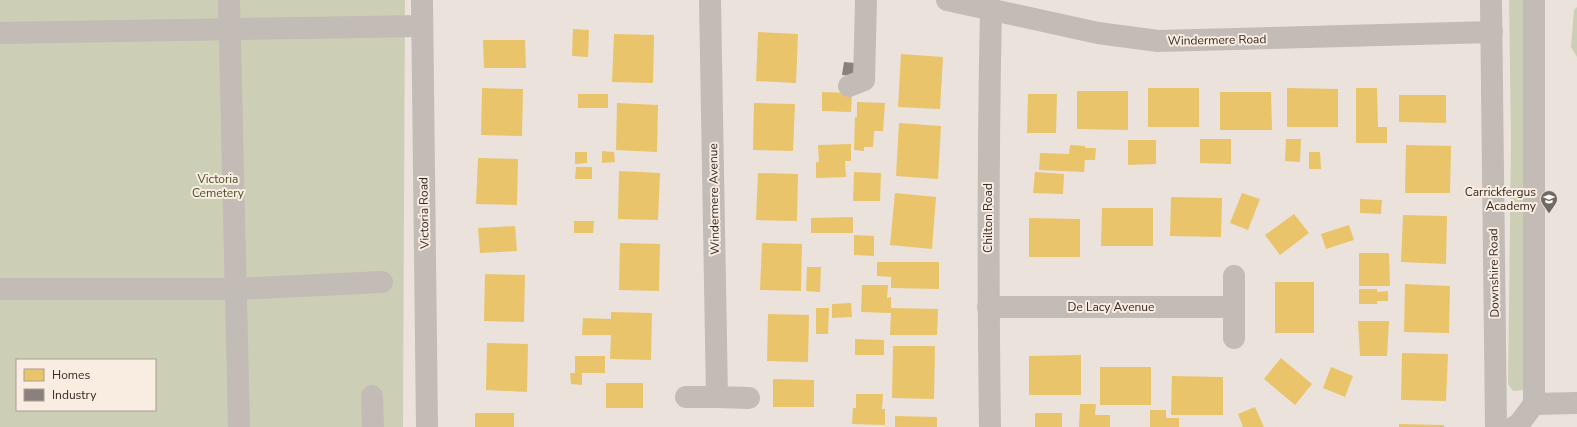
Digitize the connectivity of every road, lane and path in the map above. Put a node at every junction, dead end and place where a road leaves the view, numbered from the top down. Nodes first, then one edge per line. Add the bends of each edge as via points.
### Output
1 (229, 0) edge
2 (422, 0) edge
3 (710, 0) edge
4 (866, 0) edge
5 (947, 0) edge
6 (1491, 0) edge
7 (1534, 0) edge
8 (991, 10) junction
9 (421, 26) junction
10 (229, 29) junction
11 (1492, 32) junction
12 (0, 33) edge
13 (848, 86) dead end
14 (1234, 276) dead end
15 (382, 282) dead end
16 (0, 289) edge
17 (236, 289) junction
18 (988, 307) junction
19 (1234, 308) junction
20 (1234, 338) dead end
21 (372, 396) dead end
22 (686, 397) dead end
23 (718, 397) junction
24 (749, 398) dead end
25 (1577, 403) edge
26 (1534, 404) junction
27 (239, 427) edge
28 (373, 427) edge
29 (426, 427) edge
30 (990, 427) edge
31 (1496, 427) edge
32 (1514, 427) edge

1 - 10 street
2 - 9 street, Victoria Road
3 - 23 street, Windermere Avenue
4 - 13 street via 864,80
5 - 8 street, Windermere Road
6 - 11 street, Downshire Road
7 - 26 street
8 - 11 street, Windermere Road via 1098,33 1158,41
8 - 18 street, Chilton Road
9 - 10 street
9 - 29 street, Victoria Road
10 - 12 street
10 - 17 street
11 - 31 street, Downshire Road
14 - 19 street
15 - 17 street
16 - 17 street
17 - 27 street
18 - 19 street, De Lacy Avenue
18 - 30 street, Chilton Road
19 - 20 street
21 - 28 street
22 - 23 street
23 - 24 street
25 - 26 street
26 - 32 street

